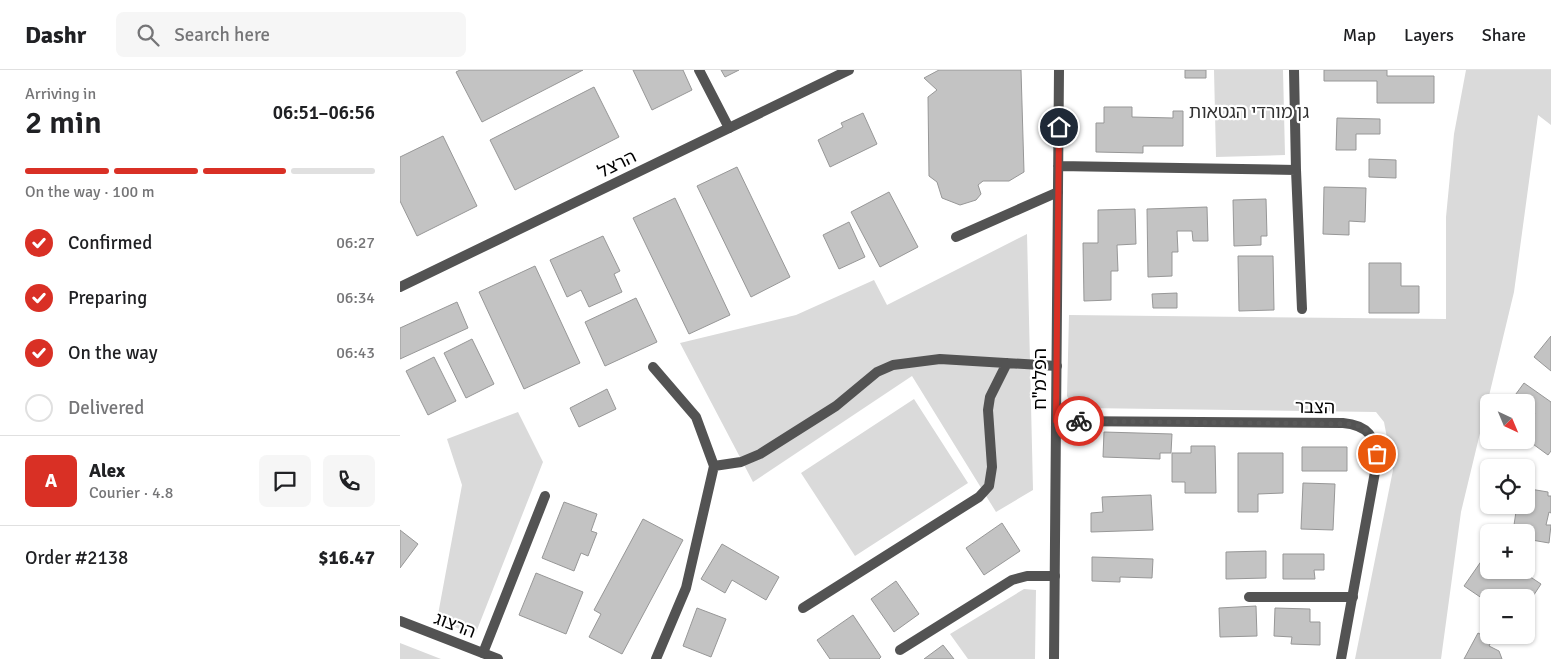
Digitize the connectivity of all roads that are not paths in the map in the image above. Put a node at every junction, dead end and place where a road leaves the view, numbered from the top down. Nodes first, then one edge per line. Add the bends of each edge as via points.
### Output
1 (699, 70) edge
2 (849, 70) edge
3 (1059, 70) edge
4 (1294, 70) edge
5 (729, 128) junction
6 (1058, 166) junction
7 (1296, 170) junction
8 (1058, 192) junction
9 (956, 237) dead end
10 (400, 287) edge
11 (1302, 309) dead end
12 (1007, 363) junction
13 (1057, 366) junction
14 (653, 367) dead end
15 (1056, 421) junction
16 (714, 466) junction
17 (545, 496) dead end
18 (1055, 576) junction
19 (1353, 597) junction
20 (1249, 598) dead end
21 (803, 608) dead end
22 (400, 621) edge
23 (900, 650) dead end
24 (483, 653) junction
25 (498, 659) edge
26 (656, 659) edge
27 (1054, 659) edge
28 (1342, 659) edge

1 - 5 street
2 - 5 street, הרצל
3 - 6 street, הפלמ"ח
4 - 7 street
5 - 10 street, הרצל
6 - 7 street
6 - 8 street, הפלמ"ח
7 - 11 street
8 - 9 street
8 - 13 street, הפלמ"ח
12 - 13 street
12 - 16 street via 940,359 893,365 877,372 836,406 760,454 741,462
12 - 21 street via 989,404 990,486 979,497
13 - 15 street, הפלמ"ח
14 - 16 street via 696,417
15 - 18 street, הפלמ"ח
15 - 19 street, הצבר via 1343,423 1365,429 1376,442 1377,461
16 - 26 street via 686,588
17 - 24 street
18 - 23 street via 1027,576 1012,580
18 - 27 street, הפלמ"ח
19 - 20 street
19 - 28 street, הצבר
22 - 24 street, הרצוג
24 - 25 street, הרצוג

